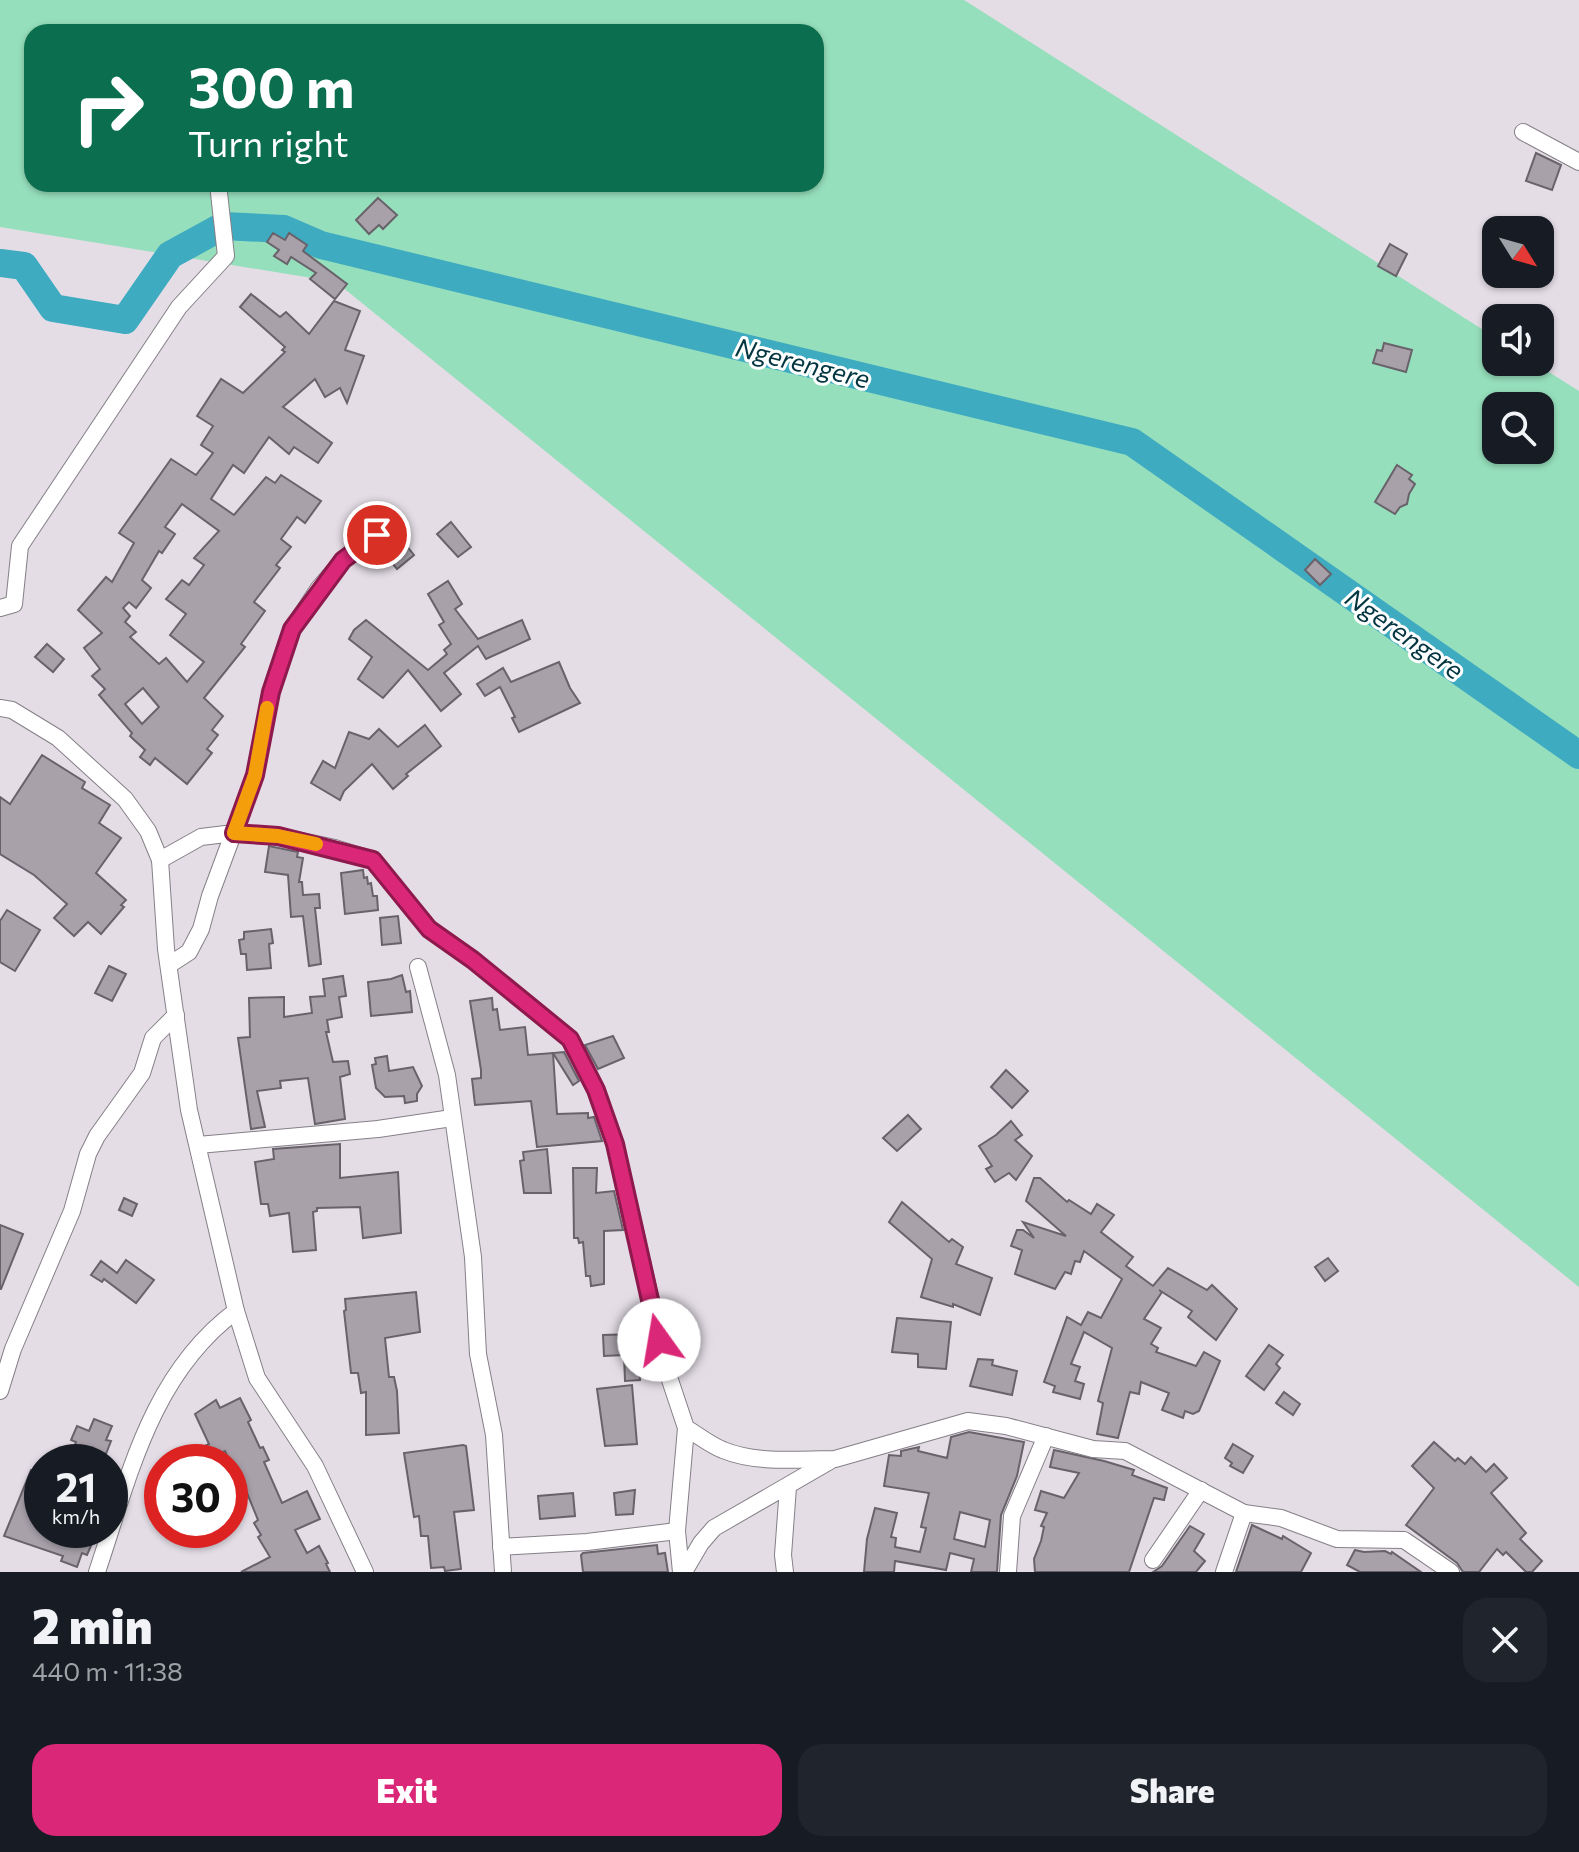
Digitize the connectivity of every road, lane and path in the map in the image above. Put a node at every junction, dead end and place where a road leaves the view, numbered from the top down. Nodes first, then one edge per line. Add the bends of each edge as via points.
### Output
1 (1523, 132) dead end
2 (1579, 162) edge
3 (219, 192) edge
4 (390, 526) dead end
5 (0, 608) edge
6 (4, 706) edge
7 (234, 833) junction
8 (160, 860) junction
9 (169, 965) junction
10 (418, 967) dead end
11 (176, 1015) junction
12 (452, 1118) junction
13 (198, 1145) junction
14 (236, 1311) junction
15 (0, 1391) edge
16 (686, 1428) junction
17 (1046, 1436) junction
18 (835, 1459) junction
19 (788, 1487) junction
20 (1201, 1490) junction
21 (1244, 1513) junction
22 (677, 1531) junction
23 (501, 1547) junction
24 (1153, 1560) dead end
25 (97, 1572) edge
26 (365, 1572) edge
27 (503, 1572) edge
28 (683, 1572) edge
29 (785, 1572) edge
30 (1008, 1572) edge
31 (1224, 1572) edge
32 (1451, 1572) edge

1 - 2 street
3 - 5 street via 226,256 179,307 20,546 14,604
4 - 7 street via 343,560 292,629 271,692 255,775
6 - 8 street via 58,738 125,799 148,831
7 - 8 street via 201,837
7 - 9 street via 197,941
7 - 16 street via 278,836 373,860 429,929 570,1039 615,1144 667,1371
8 - 9 street
9 - 11 street
10 - 12 street via 447,1075
11 - 13 street
11 - 15 street via 153,1038 142,1073 88,1154 72,1211
12 - 13 street
12 - 23 street via 473,1257 478,1354 494,1435
13 - 14 street
14 - 25 street via 215,1327 175,1375 148,1421
14 - 26 street via 257,1378 315,1466
16 - 18 street via 724,1450 761,1459
16 - 22 street
17 - 18 street via 968,1421
17 - 20 street via 1093,1449 1125,1451
17 - 30 street via 1012,1516
18 - 19 street
19 - 28 street via 714,1528
19 - 29 street
20 - 21 street
20 - 24 street
21 - 31 street
21 - 32 street via 1281,1518 1337,1539 1404,1540
22 - 23 street
22 - 28 street
23 - 27 street

